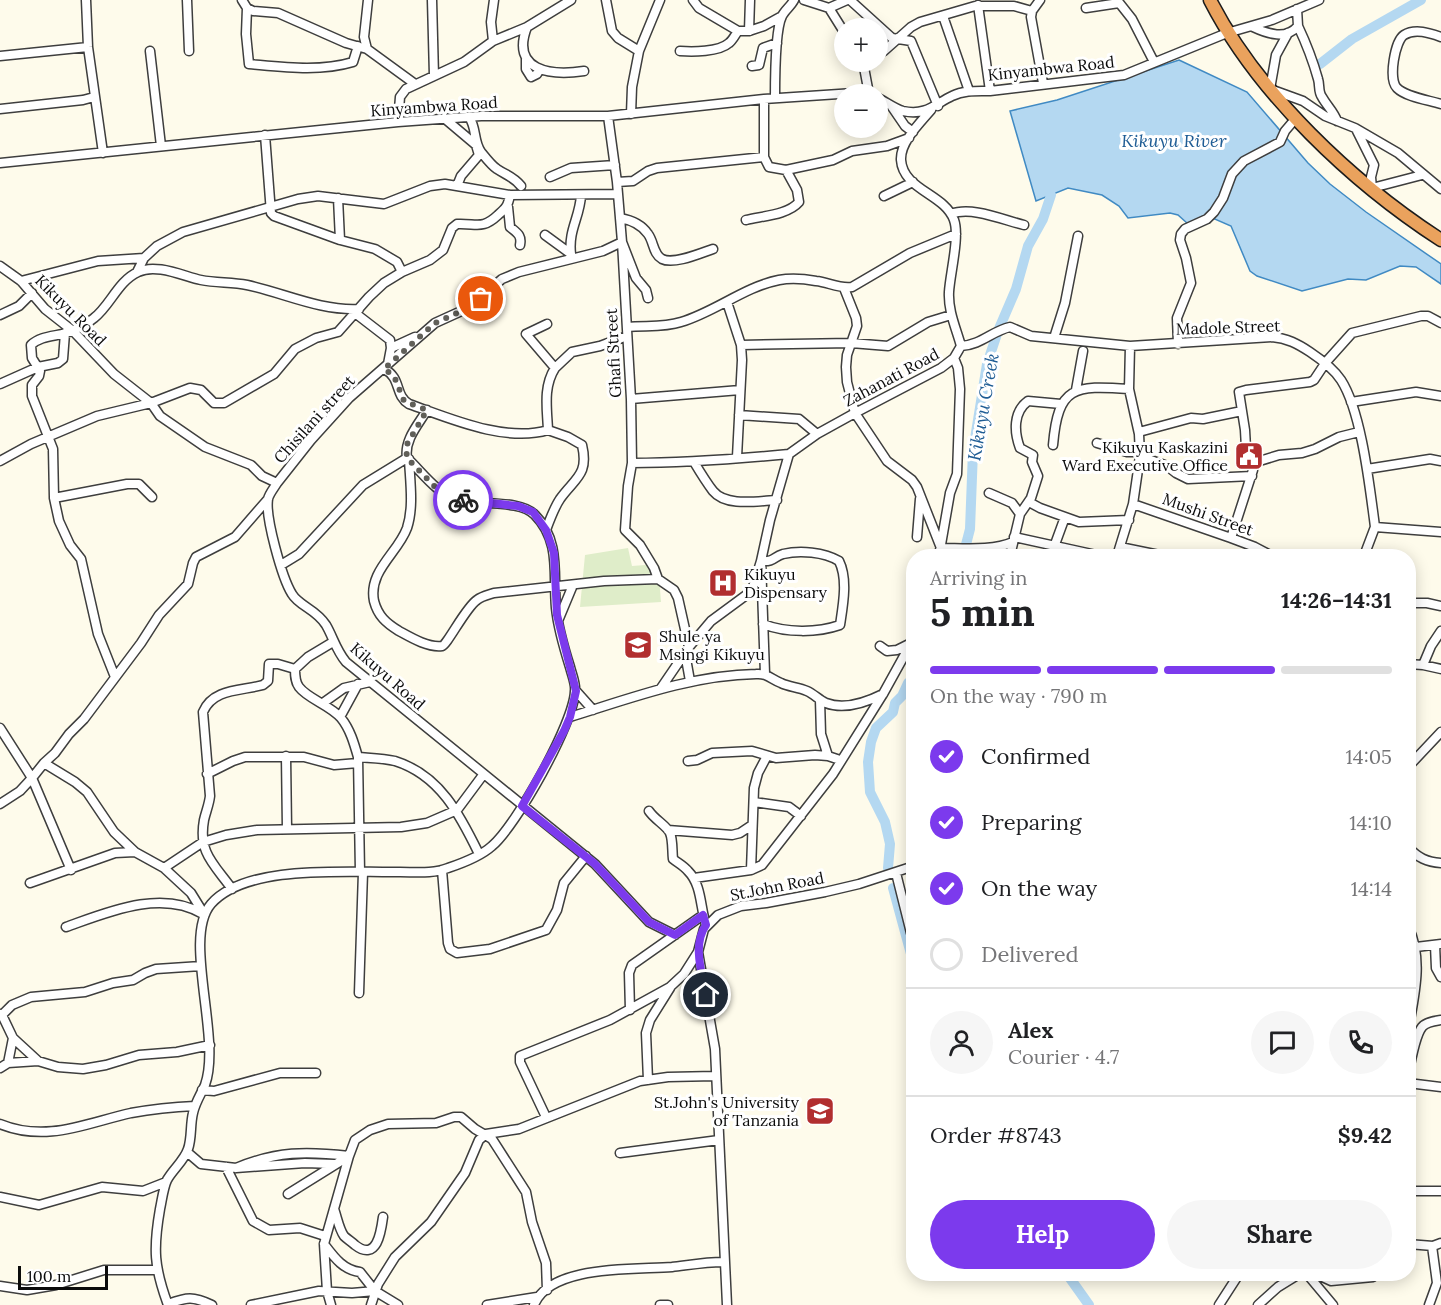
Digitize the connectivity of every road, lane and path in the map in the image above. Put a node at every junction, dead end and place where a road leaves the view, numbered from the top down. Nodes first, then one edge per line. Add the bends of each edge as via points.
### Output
1 (86, 0) edge
2 (187, 0) edge
3 (368, 0) edge
4 (432, 0) edge
5 (494, 0) edge
6 (571, 0) edge
7 (606, 0) edge
8 (660, 0) edge
9 (693, 0) edge
10 (750, 0) edge
11 (794, 0) edge
12 (804, 0) edge
13 (849, 0) edge
14 (1040, 0) edge
15 (1210, 0) edge
16 (1319, 0) edge
17 (1118, 1) edge
18 (244, 4) edge
19 (976, 4) edge
20 (830, 8) junction
21 (1086, 8) dead end
22 (1297, 9) junction
23 (1032, 11) junction
24 (782, 15) junction
25 (943, 16) junction
26 (836, 18) edge
27 (1298, 26) junction
28 (527, 27) junction
29 (1253, 27) junction
30 (738, 31) junction
31 (749, 31) junction
32 (1227, 33) junction
33 (1288, 33) junction
34 (1441, 37) edge
35 (899, 39) junction
36 (494, 41) junction
37 (777, 43) junction
38 (88, 46) junction
39 (888, 46) edge
40 (362, 47) junction
41 (150, 51) dead end
42 (189, 51) dead end
43 (639, 51) junction
44 (680, 51) dead end
45 (0, 56) edge
46 (1154, 62) junction
47 (752, 66) dead end
48 (584, 71) dead end
49 (434, 76) junction
50 (1043, 83) junction
51 (415, 84) junction
52 (1270, 89) junction
53 (969, 91) junction
54 (990, 91) junction
55 (834, 94) edge
56 (94, 97) junction
57 (775, 98) junction
58 (764, 99) junction
59 (890, 104) joint
60 (1441, 104) edge
61 (934, 108) junction
62 (0, 109) edge
63 (631, 114) junction
64 (608, 116) junction
65 (469, 117) junction
66 (444, 118) junction
67 (1296, 118) junction
68 (1337, 121) junction
69 (398, 122) junction
70 (1355, 128) junction
71 (265, 135) junction
72 (911, 135) junction
73 (476, 145) junction
74 (161, 146) junction
75 (103, 153) junction
76 (764, 157) junction
77 (0, 163) edge
78 (615, 165) junction
79 (786, 170) junction
80 (1422, 175) junction
81 (550, 177) dead end
82 (617, 182) junction
83 (913, 182) junction
84 (458, 186) junction
85 (521, 186) dead end
86 (1372, 188) junction
87 (1441, 189) edge
88 (618, 194) junction
89 (510, 195) junction
90 (581, 195) junction
91 (884, 196) dead end
92 (338, 198) junction
93 (271, 207) junction
94 (508, 207) junction
95 (951, 214) junction
96 (620, 218) junction
97 (746, 220) dead end
98 (1024, 225) dead end
99 (956, 234) junction
100 (545, 235) dead end
101 (1078, 236) dead end
102 (340, 240) junction
103 (1441, 240) edge
104 (622, 242) junction
105 (520, 245) dead end
106 (713, 249) dead end
107 (144, 258) junction
108 (0, 266) edge
109 (138, 272) junction
110 (402, 272) junction
111 (21, 281) junction
112 (844, 288) junction
113 (32, 293) junction
114 (648, 298) dead end
115 (728, 302) junction
116 (357, 311) junction
117 (0, 315) edge
118 (951, 315) junction
119 (1441, 322) edge
120 (547, 324) dead end
121 (69, 332) junction
122 (627, 332) junction
123 (422, 335) junction
124 (1054, 338) junction
125 (1078, 340) junction
126 (1089, 342) junction
127 (851, 343) junction
128 (1178, 344) junction
129 (741, 345) junction
130 (961, 346) junction
131 (1130, 346) junction
132 (391, 348) junction
133 (1083, 351) junction
134 (954, 358) junction
135 (1326, 362) junction
136 (38, 367) junction
137 (386, 367) junction
138 (555, 368) junction
139 (0, 384) edge
140 (1129, 389) junction
141 (740, 390) junction
142 (1076, 390) junction
143 (1441, 396) edge
144 (631, 399) junction
145 (1351, 402) junction
146 (151, 403) junction
147 (1061, 404) junction
148 (427, 410) junction
149 (1242, 411) junction
150 (855, 413) junction
151 (739, 415) junction
152 (548, 430) junction
153 (1139, 432) junction
154 (1359, 432) junction
155 (817, 434) junction
156 (48, 437) junction
157 (1097, 443) dead end
158 (1053, 445) dead end
159 (789, 454) junction
160 (1140, 456) junction
161 (737, 457) junction
162 (408, 459) junction
163 (1441, 460) edge
164 (0, 461) edge
165 (694, 462) junction
166 (632, 463) junction
167 (1253, 463) junction
168 (1366, 469) junction
169 (1252, 476) junction
170 (277, 483) junction
171 (919, 492) junction
172 (989, 493) dead end
173 (152, 497) dead end
174 (54, 498) junction
175 (268, 498) junction
176 (777, 500) junction
177 (1029, 502) junction
178 (1133, 504) junction
179 (1020, 514) junction
180 (1065, 517) junction
181 (1129, 520) junction
182 (1375, 527) junction
183 (546, 530) junction
184 (1441, 532) edge
185 (917, 537) dead end
186 (1231, 537) junction
187 (1014, 540) junction
188 (1054, 548) junction
189 (939, 549) edge
190 (941, 549) edge
191 (970, 549) edge
192 (1012, 549) edge
193 (1060, 549) edge
194 (1119, 549) edge
195 (1259, 549) edge
196 (1367, 549) edge
197 (761, 561) junction
198 (556, 563) junction
199 (281, 565) junction
200 (658, 579) junction
201 (570, 585) junction
202 (555, 586) junction
203 (1416, 604) edge
204 (1441, 606) edge
205 (558, 622) junction
206 (763, 624) junction
207 (1441, 631) edge
208 (333, 642) junction
209 (906, 644) edge
210 (880, 646) dead end
211 (687, 650) junction
212 (906, 651) edge
213 (1416, 665) edge
214 (1423, 665) junction
215 (295, 669) junction
216 (1441, 669) edge
217 (765, 674) junction
218 (115, 677) junction
219 (690, 681) junction
220 (369, 682) junction
221 (358, 684) junction
222 (661, 688) junction
223 (576, 691) junction
224 (883, 694) junction
225 (820, 700) junction
226 (323, 703) junction
227 (593, 710) junction
228 (340, 717) junction
229 (570, 717) junction
230 (0, 728) edge
231 (1441, 732) edge
232 (286, 756) junction
233 (767, 756) junction
234 (828, 756) junction
235 (1416, 759) edge
236 (358, 760) junction
237 (840, 760) junction
238 (687, 761) dead end
239 (44, 763) junction
240 (207, 774) junction
241 (483, 775) junction
242 (32, 778) junction
243 (754, 802) junction
244 (0, 804) edge
245 (522, 806) junction
246 (457, 810) junction
247 (649, 811) dead end
248 (801, 816) junction
249 (752, 825) junction
250 (359, 828) junction
251 (287, 829) junction
252 (668, 830) junction
253 (203, 842) junction
254 (135, 852) junction
255 (479, 854) junction
256 (1416, 855) edge
257 (586, 856) junction
258 (1441, 863) edge
259 (164, 868) junction
260 (906, 869) edge
261 (71, 870) junction
262 (441, 870) junction
263 (752, 870) junction
264 (362, 872) junction
265 (896, 873) junction
266 (694, 878) junction
267 (30, 884) dead end
268 (232, 889) junction
269 (906, 913) edge
270 (204, 914) junction
271 (703, 915) junction
272 (706, 925) junction
273 (66, 927) dead end
274 (675, 935) junction
275 (1438, 945) edge
276 (1416, 946) joint
277 (698, 952) junction
278 (201, 966) junction
279 (1441, 976) edge
280 (1416, 983) edge
281 (670, 987) junction
282 (359, 993) dead end
283 (630, 1010) junction
284 (1, 1015) edge
285 (1441, 1020) edge
286 (13, 1038) junction
287 (210, 1044) junction
288 (1416, 1045) edge
289 (38, 1061) junction
290 (9, 1063) junction
291 (0, 1068) edge
292 (316, 1073) dead end
293 (715, 1076) junction
294 (648, 1080) junction
295 (1416, 1085) edge
296 (1439, 1089) edge
297 (202, 1090) junction
298 (195, 1106) junction
299 (546, 1117) junction
300 (0, 1124) edge
301 (486, 1134) junction
302 (719, 1140) junction
303 (187, 1152) junction
304 (620, 1153) dead end
305 (349, 1156) junction
306 (334, 1164) junction
307 (226, 1167) junction
308 (236, 1168) junction
309 (166, 1182) junction
310 (1416, 1191) edge
311 (1441, 1191) edge
312 (288, 1194) dead end
313 (0, 1197) edge
314 (334, 1208) junction
315 (383, 1217) dead end
316 (325, 1240) junction
317 (1416, 1244) edge
318 (1437, 1245) edge
319 (723, 1262) junction
320 (156, 1270) junction
321 (1234, 1281) edge
322 (1288, 1281) edge
323 (1314, 1281) edge
324 (1439, 1283) edge
325 (0, 1286) edge
326 (547, 1290) junction
327 (327, 1291) junction
328 (375, 1291) junction
329 (536, 1301) edge
330 (516, 1303) edge
331 (168, 1305) edge
332 (212, 1305) edge
333 (251, 1305) edge
334 (331, 1305) edge
335 (371, 1305) edge
336 (398, 1305) edge
337 (487, 1305) edge
338 (660, 1305) edge
339 (668, 1305) edge
340 (727, 1305) edge
341 (1219, 1305) edge
342 (1258, 1305) edge
343 (1333, 1305) edge
344 (1429, 1305) edge

1 - 38 street
2 - 42 street
3 - 40 street
4 - 49 street
5 - 36 street
6 - 28 street
7 - 43 street via 612,31
8 - 43 street
9 - 30 street via 699,8
10 - 31 street
11 - 24 street
12 - 20 street
13 - 20 street
13 - 35 street via 892,38
14 - 23 street
15 - 32 highway
16 - 22 street
17 - 21 street
17 - 46 street
18 - 40 street via 253,10 278,13 346,44
18 - 40 street via 249,64 284,68 343,65 353,62
19 - 23 street
19 - 25 street
19 - 54 street
20 - 26 street
22 - 27 street
22 - 29 street
23 - 50 street
24 - 31 street
24 - 37 street
25 - 35 street via 920,22
25 - 53 street
27 - 33 street
27 - 68 street via 1322,98
28 - 36 street
28 - 48 street via 523,49 531,76 540,69 564,74
29 - 32 street
29 - 33 street via 1274,34
30 - 31 street
30 - 44 street via 725,46
32 - 46 street, Kinyambwa Road
32 - 52 highway
33 - 52 street via 1276,55
34 - 60 street via 1424,32 1404,35 1399,39 1391,72 1396,87
35 - 39 street
35 - 61 street via 911,41
36 - 49 street via 464,62
37 - 47 street via 763,48 759,65
37 - 57 street
38 - 45 street
38 - 56 street
40 - 51 street
41 - 74 street
43 - 63 street
46 - 50 street, Kinyambwa Road via 1124,75
49 - 51 street
50 - 54 street, Kinyambwa Road
51 - 69 street via 400,97
52 - 67 highway
52 - 68 street via 1303,101
53 - 54 street, Kinyambwa Road
53 - 61 street, Kinyambwa Road
55 - 57 street, Kinyambwa Road
56 - 62 street
56 - 75 street
57 - 58 street, Kinyambwa Road
58 - 63 street, Kinyambwa Road
58 - 76 street
59 - 61 street, Kinyambwa Road via 904,112
59 - 72 street
61 - 72 street
63 - 64 street, Kinyambwa Road
64 - 65 street, Kinyambwa Road
64 - 78 street, Ghafi Street
65 - 66 street, Kinyambwa Road
65 - 73 street
66 - 69 street, Kinyambwa Road
66 - 73 street
67 - 86 highway
67 - 128 street via 1280,142 1251,156 1236,169 1223,198 1207,219 1181,234 1191,283 1177,318
68 - 70 street
69 - 71 street, Kinyambwa Road
70 - 80 street via 1398,153
70 - 86 street via 1374,165
71 - 74 street, Kinyambwa Road
71 - 93 street
72 - 79 street via 887,146
72 - 83 street via 901,161
73 - 84 street via 479,155 461,176
73 - 85 street via 496,168
74 - 75 street, Kinyambwa Road
75 - 77 street, Kinyambwa Road
76 - 79 street via 769,167
76 - 82 street via 657,168 633,181
78 - 81 street via 571,168
78 - 82 street, Ghafi Street
79 - 97 street via 799,202 781,212
80 - 86 street
80 - 87 street
82 - 88 street, Ghafi Street
83 - 91 street
83 - 95 street
84 - 89 street
84 - 92 street via 430,186 384,204
86 - 103 highway
88 - 90 street
88 - 96 street, Ghafi Street
89 - 90 street
89 - 94 street
90 - 100 street via 571,231 571,254
92 - 93 street via 318,196
92 - 102 street
93 - 102 street via 274,216
93 - 107 street via 183,232
94 - 105 street via 509,225 519,234
94 - 110 street via 480,226 457,224 443,250
95 - 98 street via 975,213
95 - 99 street, Zahanati Road
96 - 104 street, Ghafi Street
96 - 106 street via 645,231 663,260
99 - 112 street
99 - 118 street, Zahanati Road via 949,292
101 - 124 street
102 - 110 street via 375,249 397,262
104 - 114 street
104 - 122 street, Ghafi Street
104 - 123 street, Chisilani street via 502,279 468,308 435,323
107 - 109 street
107 - 111 street via 98,261
108 - 111 street, Kikuyu Road
109 - 116 street via 159,270 245,285 332,309
109 - 121 street via 94,319
110 - 116 street via 384,283
111 - 113 street, Kikuyu Road
112 - 115 street via 815,280 782,280
112 - 127 street via 856,318
113 - 117 street via 19,306
113 - 121 street, Kikuyu Road
115 - 122 street via 674,324
115 - 129 street
116 - 132 street via 390,340
116 - 146 street via 338,332 295,349 274,374 224,403 214,403 201,390 190,388
118 - 127 street via 928,322 888,346
118 - 130 street, Zahanati Road
119 - 135 street via 1421,316 1360,330 1346,339
120 - 138 street via 526,334
121 - 136 street via 63,358 58,363
121 - 136 street via 35,341 32,358
121 - 146 street, Kikuyu Road
122 - 138 street via 600,346 572,352
122 - 144 street, Ghafi Street
123 - 132 street
123 - 137 street, Chisilani street
124 - 125 street, Madole Street
124 - 130 street, Madole Street via 1031,336 1010,327 974,345
125 - 126 street, Madole Street
125 - 133 street
126 - 131 street, Madole Street
126 - 133 street
127 - 129 street
127 - 150 street via 846,367
128 - 131 street, Madole Street
128 - 135 street, Madole Street via 1280,338 1299,344
129 - 141 street
130 - 134 street, Zahanati Road
131 - 140 street
132 - 137 street
133 - 142 street
134 - 150 street, Zahanati Road
134 - 190 street via 960,389 957,464
135 - 145 street, Madole Street via 1341,380
135 - 149 street via 1310,382 1242,391
136 - 139 street
136 - 156 street via 40,373 32,385 32,396
137 - 148 street via 404,401
137 - 170 street, Chisilani street via 349,398
138 - 152 street via 548,378
140 - 142 street
140 - 153 street
141 - 144 street
141 - 151 street
142 - 147 street
143 - 145 street via 1416,392
144 - 166 street, Ghafi Street
145 - 154 street, Madole Street
146 - 156 street via 97,416
146 - 170 street, Kikuyu Road via 160,416 205,447 251,465
147 - 158 street via 1053,428
147 - 177 street via 1028,401 1021,406 1016,422 1017,439 1020,448 1033,455 1038,476
148 - 152 street via 496,431
148 - 162 street via 406,446
149 - 153 street via 1191,418
149 - 167 street via 1246,448
150 - 155 street, Zahanati Road
150 - 171 street via 886,461 912,480
151 - 155 street via 799,419
151 - 161 street
152 - 183 street via 582,445 585,460 576,481 560,498
153 - 160 street
154 - 167 street via 1302,453
154 - 168 street, Madole Street
155 - 159 street, Zahanati Road
156 - 164 street
156 - 174 street via 53,450
157 - 160 street via 1138,452
159 - 161 street
159 - 176 street
160 - 169 street via 1188,479
160 - 178 street
161 - 165 street
162 - 183 street via 438,490 472,502 518,506 533,512
162 - 199 street via 363,485 299,554
162 - 202 street via 407,527 374,585 376,609 382,619 421,641 444,646 477,599 494,593
163 - 168 street
165 - 166 street
165 - 176 street via 713,492 723,499
166 - 200 street, Ghafi Street via 625,530 640,545
167 - 169 street
168 - 182 street, Madole Street
169 - 186 street
170 - 175 street
171 - 185 street
171 - 189 street
172 - 179 street via 1012,503
173 - 174 street via 139,484 127,484
174 - 218 street via 59,521 81,559 98,634
175 - 199 street, Kikuyu Road via 272,542
175 - 218 street via 235,537 196,557 188,584 159,615
176 - 197 street
177 - 179 street
177 - 180 street
178 - 181 street
178 - 186 street, Mushi Street
179 - 187 street
180 - 181 street via 1087,522
180 - 188 street
181 - 194 street
182 - 184 street
182 - 196 street, Madole Street
183 - 198 street
186 - 195 street, Mushi Street
187 - 188 street
187 - 191 street via 1007,545
187 - 192 street
188 - 193 street
197 - 206 street
197 - 206 street via 771,561 782,554 815,552 833,558 842,566 844,589 840,625 786,631
197 - 211 street via 749,593 719,614
198 - 201 street
198 - 202 street
199 - 208 street, Kikuyu Road via 291,593 314,610
200 - 201 street
200 - 211 street, Ghafi Street via 674,590 678,598
201 - 202 street
201 - 205 street
202 - 205 street
203 - 204 street
205 - 223 street
206 - 217 street
207 - 214 street
208 - 215 street
208 - 220 street, Kikuyu Road via 346,662
209 - 210 street via 887,651
211 - 219 street, Ghafi Street
211 - 222 street
212 - 224 street
213 - 214 street
214 - 216 street
215 - 226 street via 298,687
215 - 240 street via 269,664 263,685 219,694 206,704 203,712
217 - 219 street
217 - 225 street
218 - 239 street
219 - 222 street
220 - 221 street
220 - 241 street, Kikuyu Road
221 - 226 street via 344,688
221 - 228 street
222 - 227 street
223 - 227 street
223 - 229 street
224 - 225 street via 849,705
224 - 237 street
225 - 234 street via 821,734
226 - 228 street
227 - 229 street
228 - 236 street via 350,730
229 - 245 street
230 - 242 street
231 - 235 street
232 - 236 street via 334,765
232 - 240 street via 245,757
232 - 251 street
233 - 234 street
233 - 238 street via 739,751 712,753
233 - 243 street via 756,781
234 - 237 street
236 - 246 street via 392,760 409,766 432,781
236 - 250 street
237 - 248 street
239 - 242 street
239 - 254 street via 87,792 114,832
240 - 253 street via 209,806
241 - 245 street, Kikuyu Road
241 - 246 street
242 - 244 street
242 - 261 street
243 - 248 street via 789,807
243 - 249 street
245 - 255 street via 494,845
245 - 257 street, Kikuyu Road
246 - 250 street via 427,823
246 - 255 street
247 - 252 street
248 - 263 street via 762,865
249 - 252 street via 732,835
249 - 263 street
250 - 251 street
250 - 264 street
251 - 253 street via 257,830
252 - 266 street via 673,859
253 - 259 street
253 - 268 street via 212,865
254 - 259 street
254 - 261 street via 116,854
255 - 262 street
256 - 258 street
257 - 262 street via 564,883 546,930 479,952 457,953 449,946
257 - 274 street, Kikuyu Road via 649,922
259 - 270 street via 191,893
260 - 265 street, St.John Road
261 - 267 street
262 - 264 street
263 - 266 street
264 - 268 street via 274,876 254,879
264 - 282 street
265 - 269 street
265 - 272 street, St.John Road via 825,892 741,906 718,915
266 - 271 street
268 - 270 street
270 - 273 street via 190,906 158,901
270 - 278 street
271 - 272 street
271 - 274 street
272 - 277 street
274 - 283 street via 632,965
275 - 276 street
275 - 279 street via 1436,968
276 - 280 street
277 - 281 street
277 - 293 street via 715,1049
278 - 284 street via 156,969 133,980 85,992 31,997
278 - 287 street
281 - 283 street
281 - 294 street via 646,1033
283 - 299 street via 520,1056
284 - 286 street
285 - 288 street via 1422,1027
286 - 289 street
286 - 290 street
287 - 289 street via 83,1069
287 - 297 street
289 - 290 street
290 - 291 street
292 - 297 street via 280,1073 214,1091
293 - 294 street
293 - 302 street
294 - 299 street
295 - 296 street
297 - 298 street
298 - 300 street via 164,1107 54,1131
298 - 303 street
299 - 301 street via 519,1129
301 - 305 street via 457,1116 440,1123 388,1124 355,1140
301 - 326 street via 526,1192 546,1263
301 - 328 street via 431,1222 395,1257
302 - 304 street
302 - 319 street
303 - 307 street via 201,1164
303 - 309 street
305 - 306 street
305 - 308 street via 293,1152
305 - 314 street
306 - 308 street
306 - 312 street
307 - 308 street
307 - 316 street via 253,1221 269,1230 300,1227
309 - 313 street via 143,1191 102,1187 39,1205
309 - 320 street via 155,1239
310 - 311 street
314 - 315 street via 343,1235 367,1250 378,1242
314 - 316 street
316 - 327 street
316 - 328 street via 342,1265 360,1272
317 - 318 street
318 - 324 street
319 - 326 street via 591,1271
319 - 340 street
320 - 325 street via 104,1270 27,1290
320 - 331 street
321 - 341 street
322 - 342 street
323 - 343 street
324 - 344 street
326 - 329 street
327 - 328 street
327 - 333 street
327 - 334 street
328 - 335 street
328 - 336 street
329 - 330 street
330 - 337 street
331 - 332 street via 184,1298 198,1298
338 - 339 street

